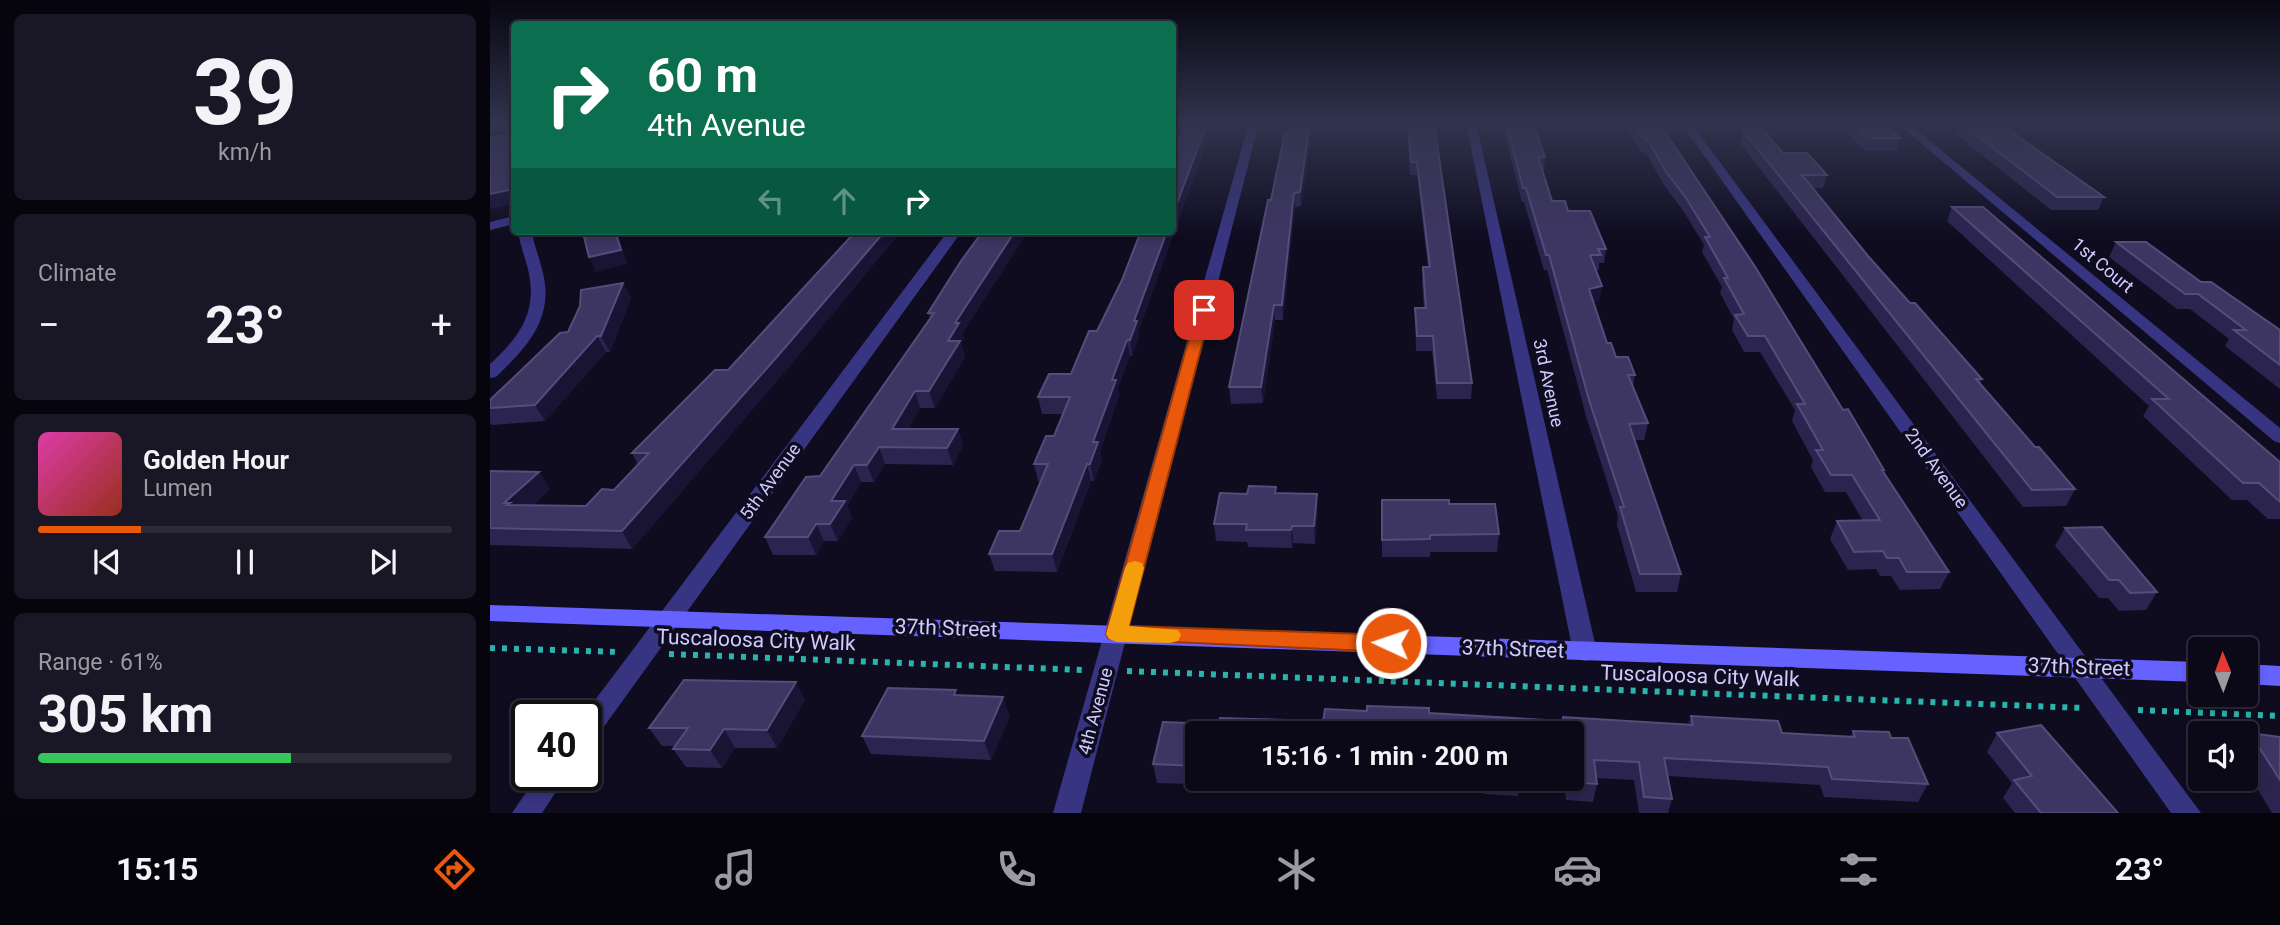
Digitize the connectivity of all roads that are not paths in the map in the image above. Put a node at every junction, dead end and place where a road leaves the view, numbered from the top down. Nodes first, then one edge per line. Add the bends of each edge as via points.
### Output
1 (1244, 161) edge
2 (1479, 161) edge
3 (1714, 161) edge
4 (1948, 161) edge
5 (511, 221) edge
6 (490, 226) edge
7 (526, 235) edge
8 (952, 235) edge
9 (490, 373) edge
10 (2280, 437) edge
11 (490, 613) edge
12 (670, 618) junction
13 (1117, 634) junction
14 (1585, 652) junction
15 (2081, 667) junction
16 (2188, 671) edge
17 (2258, 675) edge
18 (2280, 676) edge
19 (602, 710) edge
20 (542, 791) edge
21 (526, 813) edge
22 (1067, 813) edge
23 (2187, 813) edge

1 - 13 street, 4th Avenue
2 - 14 street, 3rd Avenue
3 - 15 street, 2nd Avenue
4 - 10 street, 1st Court
5 - 6 street
7 - 9 street via 541,295 537,317 522,341
8 - 12 street, 5th Avenue
11 - 12 street, 37th Street
12 - 13 street, 37th Street
12 - 19 street, 5th Avenue
13 - 14 street, 37th Street
13 - 22 street, 4th Avenue
14 - 15 street, 37th Street
15 - 16 street, 37th Street
15 - 23 street, 2nd Avenue
17 - 18 street
20 - 21 street

